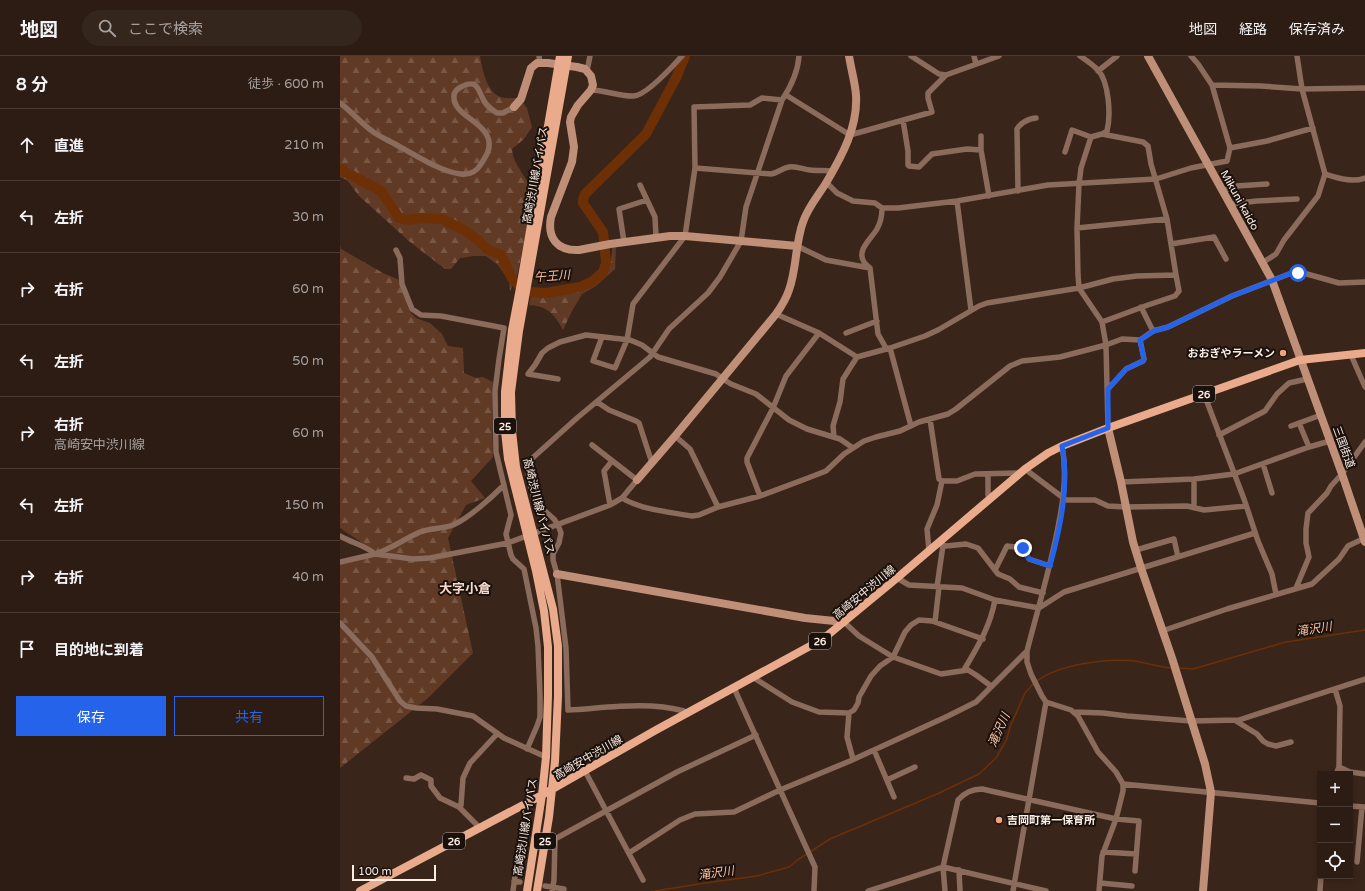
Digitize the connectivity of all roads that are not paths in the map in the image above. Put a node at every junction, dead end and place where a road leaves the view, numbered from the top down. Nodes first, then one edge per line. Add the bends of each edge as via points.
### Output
1 (568, 56) edge
2 (590, 56) edge
3 (682, 56) edge
4 (799, 56) edge
5 (848, 56) edge
6 (910, 56) edge
7 (974, 56) edge
8 (999, 56) edge
9 (1080, 56) edge
10 (1117, 56) edge
11 (1148, 56) edge
12 (1190, 56) edge
13 (1297, 56) edge
14 (539, 59) edge
15 (562, 62) edge
16 (976, 64) junction
17 (1098, 70) junction
18 (587, 71) junction
19 (946, 75) junction
20 (1212, 85) junction
21 (1365, 88) edge
22 (1302, 89) junction
23 (591, 90) junction
24 (786, 95) junction
25 (782, 100) junction
26 (340, 103) edge
27 (514, 107) joint
28 (1036, 118) dead end
29 (903, 120) junction
30 (1313, 128) junction
31 (1102, 134) junction
32 (850, 135) junction
33 (981, 136) dead end
34 (1090, 137) junction
35 (1230, 148) junction
36 (981, 150) junction
37 (1065, 152) dead end
38 (1208, 165) junction
39 (695, 168) junction
40 (832, 171) junction
41 (757, 173) junction
42 (1325, 174) junction
43 (1365, 178) edge
44 (1156, 179) junction
45 (826, 182) junction
46 (1079, 184) junction
47 (1268, 184) dead end
48 (640, 185) dead end
49 (1018, 191) junction
50 (1222, 191) junction
51 (989, 196) junction
52 (1297, 199) dead end
53 (647, 200) junction
54 (957, 201) junction
55 (1230, 204) junction
56 (882, 208) junction
57 (1167, 219) junction
58 (1077, 228) junction
59 (685, 236) junction
60 (656, 237) junction
61 (741, 241) junction
62 (624, 242) junction
63 (1171, 244) junction
64 (797, 246) junction
65 (396, 250) dead end
66 (1226, 259) dead end
67 (1262, 263) junction
68 (870, 268) junction
69 (1176, 275) junction
70 (1272, 280) junction
71 (1365, 282) edge
72 (1080, 288) junction
73 (1141, 307) junction
74 (971, 310) junction
75 (776, 314) junction
76 (876, 321) junction
77 (1102, 322) junction
78 (1154, 331) junction
79 (819, 333) junction
80 (846, 333) dead end
81 (602, 337) junction
82 (627, 340) junction
83 (1140, 340) junction
84 (1106, 346) junction
85 (888, 348) junction
86 (1365, 353) edge
87 (652, 354) junction
88 (1351, 355) junction
89 (857, 357) junction
90 (1300, 360) junction
91 (1307, 378) junction
92 (723, 379) junction
93 (558, 380) dead end
94 (1108, 389) junction
95 (1365, 389) edge
96 (1204, 394) junction
97 (597, 402) junction
98 (773, 408) junction
99 (1321, 415) junction
100 (930, 419) junction
101 (1299, 423) junction
102 (911, 426) junction
103 (1291, 426) dead end
104 (1108, 428) junction
105 (1219, 435) junction
106 (675, 436) junction
107 (834, 437) junction
108 (1330, 441) junction
109 (1365, 442) edge
110 (592, 445) dead end
111 (1062, 446) junction
112 (1309, 447) junction
113 (853, 448) junction
114 (612, 460) junction
115 (652, 463) junction
116 (1263, 464) junction
117 (1022, 472) junction
118 (988, 474) junction
119 (1234, 474) junction
120 (1342, 474) junction
121 (1194, 479) junction
122 (637, 480) junction
123 (942, 481) junction
124 (1121, 482) junction
125 (504, 485) junction
126 (1272, 493) dead end
127 (760, 496) junction
128 (622, 498) junction
129 (990, 498) junction
130 (1063, 499) junction
131 (610, 505) junction
132 (1246, 506) junction
133 (718, 507) junction
134 (1126, 507) junction
135 (1194, 508) junction
136 (558, 525) junction
137 (1255, 533) junction
138 (531, 535) junction
139 (340, 536) edge
140 (1365, 540) edge
141 (508, 543) junction
142 (941, 544) junction
143 (1136, 550) junction
144 (929, 551) junction
145 (375, 554) junction
146 (1178, 557) junction
147 (340, 562) edge
148 (1050, 566) junction
149 (1141, 568) junction
150 (995, 570) junction
151 (557, 574) junction
152 (897, 578) junction
153 (938, 587) junction
154 (1296, 588) junction
155 (1043, 593) junction
156 (1276, 594) junction
157 (995, 600) junction
158 (1039, 608) junction
159 (844, 622) junction
160 (935, 622) junction
161 (340, 623) edge
162 (1162, 631) junction
163 (983, 639) junction
164 (1027, 650) junction
165 (893, 657) junction
166 (964, 670) junction
167 (754, 678) junction
168 (1365, 680) edge
169 (991, 686) junction
170 (734, 688) junction
171 (1335, 690) junction
172 (1046, 702) junction
173 (1074, 712) junction
174 (849, 713) junction
175 (686, 714) junction
176 (1191, 721) junction
177 (1236, 721) junction
178 (497, 734) junction
179 (756, 735) junction
180 (1291, 742) dead end
181 (528, 748) junction
182 (874, 750) junction
183 (546, 757) junction
184 (853, 759) junction
185 (915, 767) dead end
186 (1339, 767) junction
187 (585, 771) junction
188 (1337, 771) edge
189 (1365, 774) edge
190 (406, 778) dead end
191 (887, 780) junction
192 (1123, 784) junction
193 (552, 790) junction
194 (780, 790) junction
195 (1211, 792) junction
196 (542, 795) junction
197 (894, 797) dead end
198 (1030, 799) junction
199 (1317, 803) edge
200 (1353, 806) edge
201 (459, 807) junction
202 (1364, 807) edge
203 (606, 812) junction
204 (1116, 818) junction
205 (480, 828) junction
206 (555, 839) junction
207 (544, 845) junction
208 (1103, 852) junction
209 (629, 853) junction
210 (1136, 854) junction
211 (521, 858) dead end
212 (1357, 862) dead end
213 (943, 867) junction
214 (959, 870) junction
215 (1135, 871) dead end
216 (1321, 879) edge
217 (643, 880) dead end
218 (1014, 883) junction
219 (1100, 883) junction
220 (545, 886) dead end
221 (1132, 886) dead end
222 (552, 889) edge
223 (564, 889) dead end
224 (360, 891) edge
225 (513, 891) edge
226 (526, 891) edge
227 (537, 891) edge
228 (814, 891) edge
229 (868, 891) edge
230 (945, 891) edge
231 (960, 891) edge
232 (1012, 891) edge
233 (1046, 891) edge
234 (1099, 891) edge
235 (1202, 891) edge
236 (1320, 891) edge

1 - 15 main road, 高崎渋川線バイパス / 25
2 - 18 street
3 - 23 street via 641,95 630,96
4 - 24 street
5 - 32 street via 856,96
6 - 19 street via 939,74
7 - 16 street
8 - 16 street
9 - 17 street
10 - 17 street
11 - 38 street, Mikuni kaido
12 - 20 street
13 - 22 street
14 - 15 street
14 - 27 street via 531,68 522,99
15 - 18 street
15 - 138 main road, 高崎渋川線バイパス / 25 via 511,392 516,467
16 - 19 street
17 - 31 street via 1108,98 1108,126 1107,131
18 - 23 street via 592,80
19 - 29 street via 928,93 932,112
20 - 22 street
20 - 35 street
21 - 22 street
22 - 30 street
23 - 62 street via 571,117 574,147 572,162 551,217 550,234 563,248 573,250
24 - 25 street
24 - 32 street
25 - 39 street via 762,98 750,105 694,107
25 - 41 street
26 - 27 street via 372,132 448,171 462,174 470,174 479,169 489,151 489,141 486,132 457,107 454,101 456,91 463,86 475,85 484,101 497,113
28 - 49 street via 1019,126 1018,130
29 - 32 street
29 - 36 street via 909,166 919,167 932,154 967,149
30 - 35 street via 1268,141
30 - 42 street
31 - 34 street
31 - 44 street via 1146,144
32 - 40 street
33 - 36 street
34 - 37 street via 1072,130
34 - 46 street
35 - 38 street via 1227,161
36 - 51 street
38 - 44 street
38 - 50 street, Mikuni kaido
39 - 41 street
39 - 59 street
40 - 41 street via 796,167 776,173
40 - 45 street
41 - 61 street via 746,207
42 - 43 street via 1346,180
42 - 67 street via 1318,196 1276,254
44 - 46 street
44 - 57 street
45 - 56 street via 837,193 853,201 875,203
45 - 64 street via 810,205
46 - 49 street via 1048,185
46 - 58 street
47 - 50 street via 1236,186
48 - 53 street
49 - 51 street
50 - 55 street, Mikuni kaido
51 - 54 street
52 - 55 street
53 - 60 street via 655,217
53 - 62 street via 619,209
54 - 56 street
54 - 74 street
55 - 67 street, Mikuni kaido
56 - 68 street via 882,218 877,230 862,252 864,262
57 - 58 street
57 - 63 street
58 - 72 street
59 - 60 street
59 - 61 street
59 - 82 street via 633,304
60 - 62 street
61 - 64 street
61 - 87 street via 708,293 669,329
63 - 66 street via 1214,237
63 - 69 street
64 - 68 street via 826,260
64 - 75 street via 791,285
65 - 125 street via 400,258 402,284 412,309 417,313 504,328 494,407 496,452
67 - 70 street, Mikuni kaido
68 - 76 street
69 - 72 street via 1131,276
69 - 73 street via 1178,291 1175,296
70 - 71 street via 1298,273 1338,283
70 - 78 street
70 - 90 street, Mikuni kaido
72 - 74 street via 987,303
72 - 77 street
73 - 77 street
73 - 78 street
74 - 85 street via 938,330
75 - 79 street
75 - 92 street
76 - 80 street
76 - 85 street via 878,334
77 - 84 street
78 - 83 street
79 - 89 street
79 - 98 street via 786,376
81 - 82 street
81 - 82 street via 593,361 615,368
81 - 93 street via 581,336 553,345 542,352 528,374
82 - 87 street via 642,345
83 - 84 street via 1122,339
83 - 94 street via 1143,361 1126,369
84 - 94 street
84 - 100 street via 1060,357 1022,361 1010,366 956,409
85 - 89 street
85 - 102 street
86 - 88 main road, 高崎安中渋川線 / 26
87 - 92 street via 716,374
87 - 97 street
88 - 90 main road, 高崎安中渋川線 / 26
88 - 95 street
89 - 107 street via 843,379
90 - 91 street, 三国街道
90 - 96 main road, 高崎安中渋川線 / 26
91 - 99 street, 三国街道
91 - 105 street via 1289,384 1277,394 1265,411
92 - 98 street via 756,394
92 - 106 street
94 - 104 street
96 - 104 main road, 高崎安中渋川線 / 26
96 - 105 street
97 - 115 street via 609,410 636,420
97 - 136 street via 527,463 528,477 538,508 546,512
98 - 107 street via 807,429
98 - 127 street via 747,458
99 - 101 street
99 - 108 street, 三国街道
100 - 102 street
100 - 123 street via 939,479
101 - 103 street
101 - 112 street
102 - 113 street via 864,441
104 - 111 main road, 高崎安中渋川線 / 26
104 - 124 street
105 - 119 street
106 - 115 street
106 - 133 street via 690,449
107 - 113 street
108 - 112 street
108 - 120 street, 三国街道
109 - 120 street
110 - 114 street
111 - 117 main road, 高崎安中渋川線 / 26
111 - 130 street via 1065,460
112 - 116 street
113 - 127 street via 826,471
114 - 122 street
114 - 131 street via 604,471
115 - 122 street
116 - 119 street
116 - 126 street
117 - 118 street
117 - 129 main road, 高崎安中渋川線 / 26
117 - 130 street
118 - 123 street via 975,474 957,481
118 - 129 street
119 - 121 street
119 - 132 street
120 - 140 street, 三国街道
120 - 154 street via 1308,513 1306,543 1309,557
121 - 124 street
121 - 135 street
122 - 128 street
123 - 144 street via 937,505 927,529
124 - 134 street
125 - 141 street via 511,515 506,528
125 - 145 street via 489,500 454,525 422,531 388,550
127 - 133 street
128 - 131 street
128 - 133 street via 647,508 692,516
129 - 142 main road, 高崎安中渋川線 / 26
130 - 134 street via 1095,500 1108,506
130 - 148 street
131 - 136 street
132 - 135 street via 1204,510
132 - 137 street
134 - 135 street
134 - 143 street
136 - 138 street
136 - 151 street via 561,538 553,554
137 - 146 street
137 - 156 street via 1272,574
138 - 141 street
138 - 183 main road, 高崎渋川線バイパス / 25 via 546,627
138 - 193 main road, 高崎渋川線バイパス / 25 via 553,609 558,646 557,725
139 - 145 street via 368,548
140 - 154 street via 1348,546 1339,559 1312,584
141 - 145 street via 430,558 413,559
141 - 181 street via 513,559 524,569 536,628 541,707
142 - 144 main road, 高崎安中渋川線 / 26
142 - 150 street via 966,544 978,548
142 - 153 street
143 - 146 street via 1174,539
143 - 149 street
144 - 152 main road, 高崎安中渋川線 / 26
145 - 147 street
146 - 149 street
148 - 150 street via 1029,559 1023,548 1006,546
148 - 155 street
149 - 158 street via 1064,592
149 - 162 street
150 - 155 street via 1020,587
151 - 159 street via 805,618
151 - 175 street via 566,648 568,710 636,706 671,708 684,711
152 - 153 street via 909,585
152 - 159 main road, 高崎安中渋川線 / 26
153 - 157 street via 962,588
153 - 160 street
154 - 156 street
155 - 158 street
156 - 162 street
157 - 158 street
157 - 163 street
158 - 164 street
159 - 165 street via 859,636
159 - 167 main road, 高崎安中渋川線 / 26 via 823,639
160 - 163 street
160 - 165 street via 919,620 911,625
161 - 178 street via 372,657 406,706 473,716
162 - 176 street
163 - 166 street
164 - 169 street
164 - 172 street via 1031,674
165 - 166 street via 941,674
165 - 174 street via 871,676 858,697 858,704
166 - 169 street via 976,674
167 - 170 main road, 高崎安中渋川線 / 26
167 - 174 street via 792,702 819,712
168 - 171 street
169 - 182 street via 976,702
170 - 175 main road, 高崎安中渋川線 / 26
170 - 179 street
171 - 177 street
171 - 186 street via 1340,706
172 - 173 street
172 - 198 street
173 - 176 street
173 - 192 street via 1082,721 1098,752
174 - 184 street via 847,737
175 - 187 main road, 高崎安中渋川線 / 26
176 - 177 street
176 - 195 street
177 - 180 street via 1268,744 1276,746
178 - 181 street
178 - 201 street via 470,763 463,778
179 - 194 street
179 - 203 street via 677,772
181 - 183 street
182 - 184 street
182 - 191 street
183 - 196 main road, 高崎渋川線バイパス / 25
184 - 194 street
185 - 191 street
186 - 188 street
186 - 189 street
187 - 193 main road, 高崎安中渋川線 / 26
187 - 203 street
190 - 201 street via 414,779 421,774 431,780 431,786 440,798
191 - 197 street
192 - 195 street
192 - 204 street
193 - 196 main road, 高崎安中渋川線 / 26
193 - 207 main road, 高崎渋川線バイパス / 25
194 - 209 street via 734,812 695,814 680,820
194 - 228 street via 815,867
195 - 199 street
195 - 235 street
196 - 205 main road, 高崎安中渋川線 / 26
196 - 226 main road, 高崎渋川線バイパス / 25
198 - 204 street
198 - 213 street via 982,789 973,789 962,795 958,800
198 - 218 street
200 - 202 street
201 - 205 street
202 - 212 street
203 - 206 street
203 - 209 street
204 - 208 street
204 - 210 street via 1139,821
205 - 224 main road, 高崎安中渋川線 / 26
206 - 207 street
206 - 222 street
207 - 227 main road, 高崎渋川線バイパス / 25
208 - 210 street
208 - 219 street
209 - 217 street
210 - 215 street
211 - 225 street
213 - 214 street
213 - 229 street
213 - 230 street
214 - 218 street
214 - 231 street
216 - 236 street
218 - 232 street
218 - 233 street
219 - 221 street
219 - 234 street
220 - 222 street
222 - 223 street

